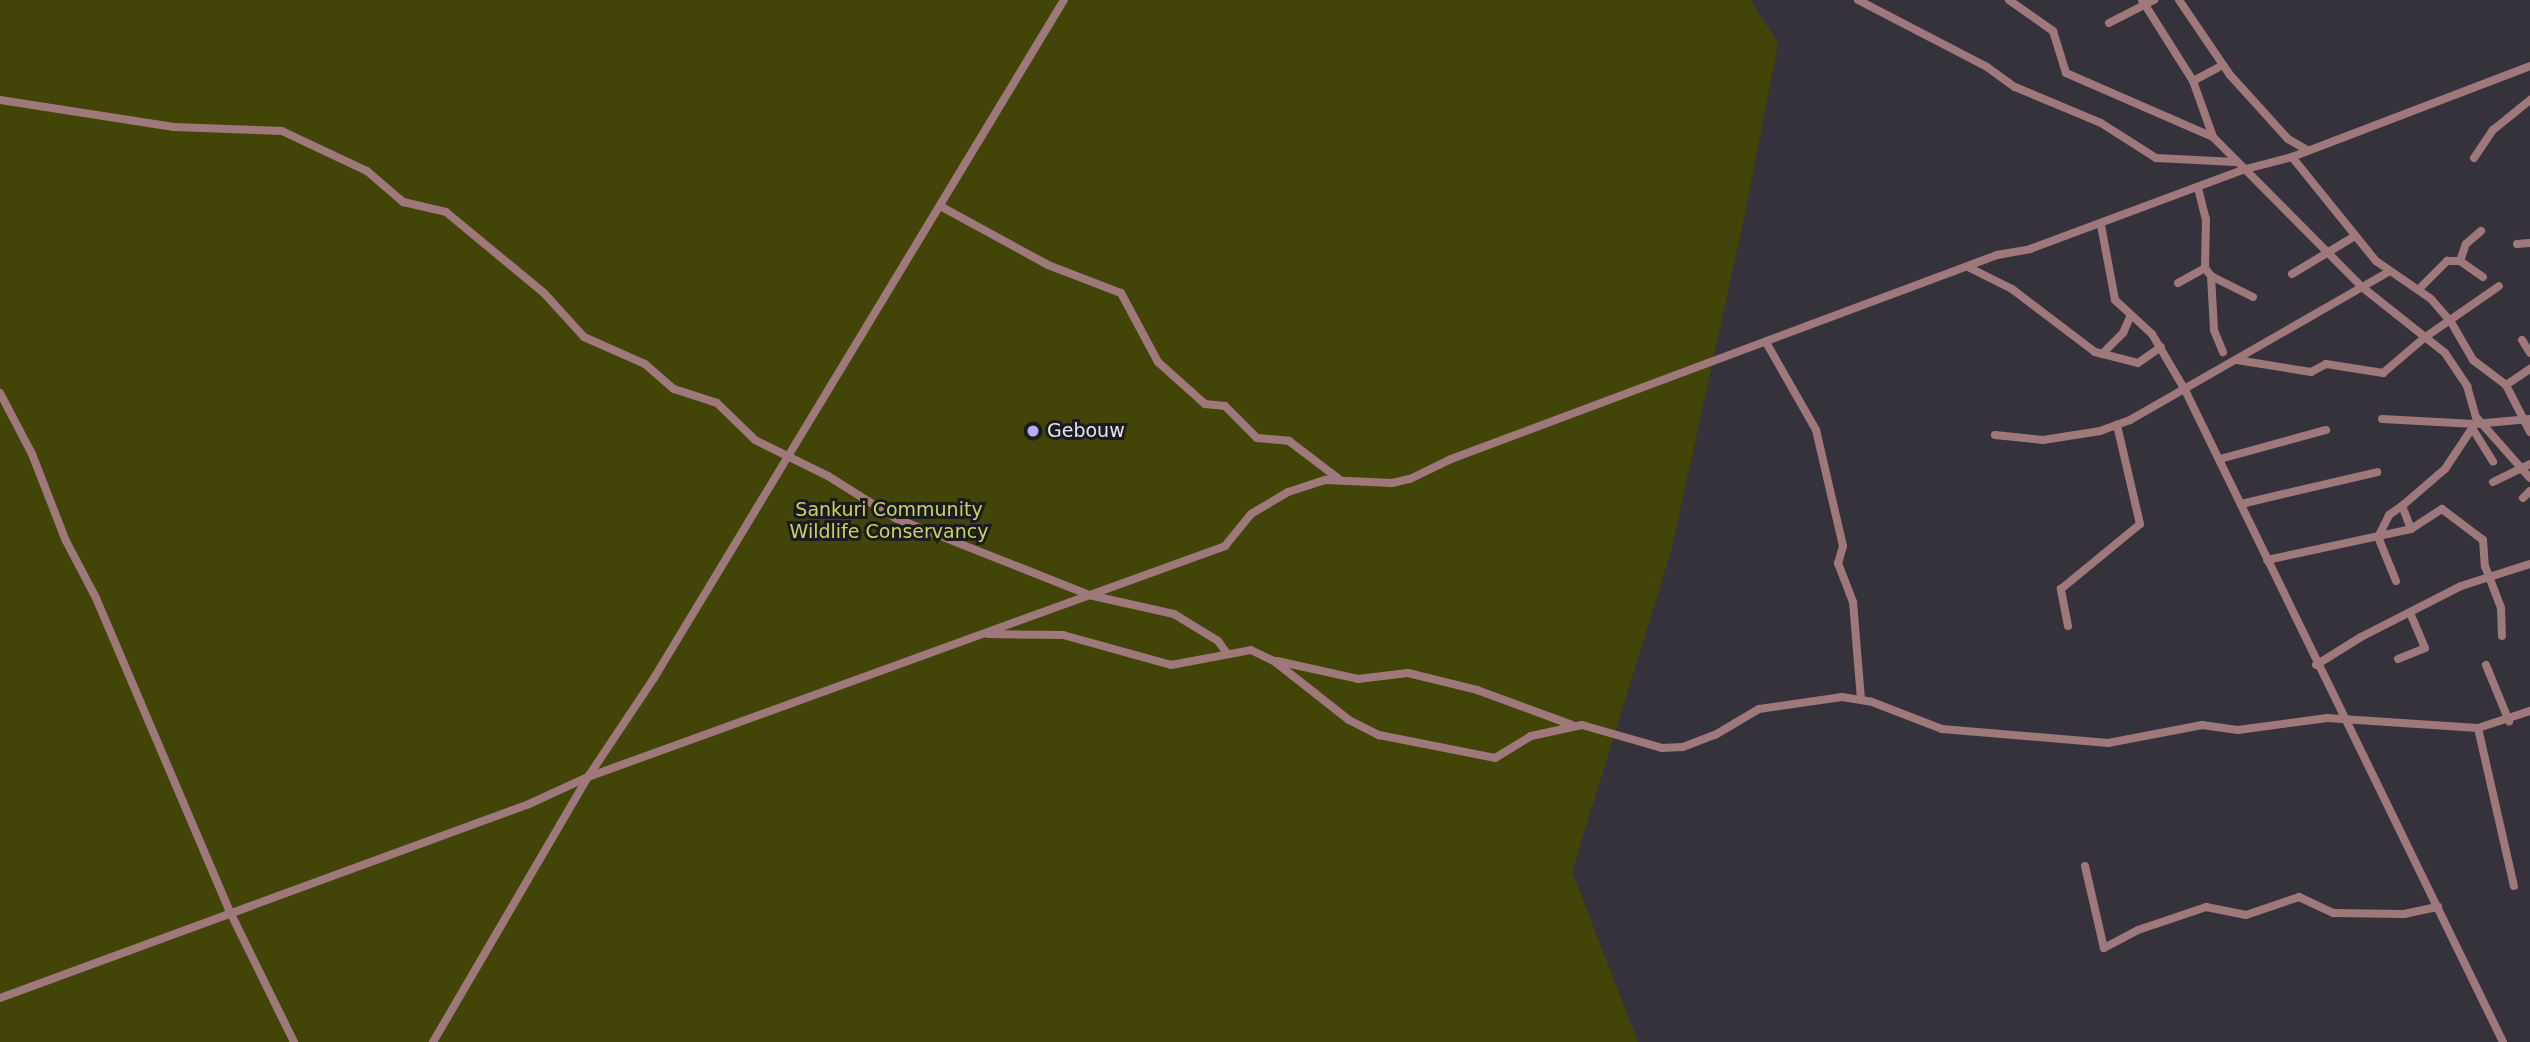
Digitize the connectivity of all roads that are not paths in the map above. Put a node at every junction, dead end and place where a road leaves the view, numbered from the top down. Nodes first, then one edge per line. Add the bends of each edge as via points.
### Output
1 (1064, 0) edge
2 (1858, 0) edge
3 (2009, 0) edge
4 (2154, 0) edge
5 (2179, 0) edge
6 (2143, 2) edge
7 (2109, 23) dead end
8 (2223, 65) junction
9 (2530, 66) edge
10 (2193, 81) junction
11 (0, 100) edge
12 (2530, 100) edge
13 (2213, 137) junction
14 (2307, 150) junction
15 (2292, 158) junction
16 (2474, 159) dead end
17 (2235, 162) junction
18 (2242, 170) junction
19 (2198, 188) junction
20 (940, 206) junction
21 (2101, 225) junction
22 (2481, 231) dead end
23 (2355, 236) junction
24 (2530, 243) edge
25 (2517, 244) dead end
26 (2329, 253) junction
27 (2460, 261) junction
28 (1970, 268) junction
29 (2205, 268) junction
30 (2388, 271) junction
31 (2292, 274) dead end
32 (2211, 276) junction
33 (2483, 277) dead end
34 (2178, 284) dead end
35 (2499, 286) dead end
36 (2362, 287) junction
37 (2419, 289) junction
38 (2253, 297) dead end
39 (2130, 317) junction
40 (2451, 322) junction
41 (2424, 338) junction
42 (2522, 340) dead end
43 (1767, 344) junction
44 (2161, 348) junction
45 (2223, 352) dead end
46 (2530, 353) edge
47 (2102, 354) junction
48 (2237, 360) junction
49 (2530, 369) edge
50 (2506, 385) junction
51 (2185, 390) junction
52 (0, 393) edge
53 (2382, 419) dead end
54 (2527, 420) edge
55 (2117, 425) junction
56 (2476, 427) junction
57 (2326, 430) dead end
58 (2530, 432) edge
59 (1995, 435) dead end
60 (788, 457) junction
61 (2220, 459) junction
62 (2493, 462) dead end
63 (2530, 464) edge
64 (2519, 469) junction
65 (2377, 472) dead end
66 (2530, 478) edge
67 (1339, 479) junction
68 (2493, 482) dead end
69 (2530, 491) edge
70 (2523, 498) dead end
71 (2241, 504) junction
72 (2402, 506) junction
73 (2411, 529) junction
74 (2378, 537) junction
75 (2267, 560) junction
76 (2530, 564) edge
77 (2488, 575) junction
78 (2396, 580) dead end
79 (1089, 595) junction
80 (2410, 613) junction
81 (2068, 626) dead end
82 (984, 634) junction
83 (2502, 636) dead end
84 (1226, 652) junction
85 (2398, 659) dead end
86 (1274, 661) junction
87 (2316, 665) junction
88 (2486, 665) dead end
89 (1861, 699) junction
90 (2530, 711) edge
91 (2345, 720) junction
92 (2508, 721) junction
93 (1575, 726) junction
94 (2478, 728) junction
95 (587, 777) junction
96 (2085, 866) dead end
97 (2514, 886) dead end
98 (2438, 907) junction
99 (231, 914) junction
100 (0, 998) edge
101 (294, 1042) edge
102 (433, 1042) edge
103 (2502, 1042) edge

1 - 20 street
2 - 17 street via 1962,58 1987,67 2015,87 2101,123 2157,158
3 - 13 street via 2053,31 2066,73
4 - 6 street
5 - 8 street
6 - 7 street
6 - 10 street
8 - 10 street
8 - 14 street via 2288,139
9 - 14 street
10 - 13 street
11 - 60 street via 174,127 282,131 367,170 403,202 446,212 544,293 584,337 645,364 674,389 717,403 755,439
12 - 16 street via 2493,130
13 - 17 street
14 - 15 street
15 - 18 street
15 - 23 street
17 - 18 street
18 - 19 street
18 - 26 street
19 - 21 street
19 - 29 street via 2206,219
20 - 60 street
20 - 67 street via 1048,265 1121,293 1158,362 1205,404 1225,406 1257,438 1289,441
21 - 28 street
21 - 39 street via 2115,300
22 - 27 street via 2466,244
23 - 26 street
23 - 30 street
24 - 25 street
26 - 31 street
26 - 36 street
27 - 33 street
27 - 37 street via 2441,264
28 - 43 street
28 - 47 street via 2012,289 2077,342
29 - 32 street
29 - 34 street
30 - 36 street
30 - 37 street
32 - 38 street
32 - 45 street via 2214,330
35 - 40 street
36 - 41 street
36 - 48 street
37 - 40 street
39 - 44 street
39 - 47 street via 2123,333
40 - 41 street
40 - 50 street via 2473,360
41 - 48 street via 2383,373 2326,364 2311,372
41 - 56 street via 2445,353 2467,386
42 - 46 street
43 - 67 street via 1451,459 1410,479 1392,484
43 - 89 street via 1816,430 1843,546 1838,563 1853,602
44 - 47 street via 2138,363
44 - 51 street
48 - 51 street
49 - 50 street
50 - 54 street
51 - 55 street
51 - 61 street
52 - 99 street via 96,597
53 - 56 street
54 - 56 street
54 - 58 street
55 - 59 street via 2043,440
55 - 81 street via 2140,524 2061,589
56 - 62 street
56 - 64 street
56 - 72 street via 2433,481
57 - 61 street
60 - 79 street via 895,518
60 - 95 street via 654,678
61 - 71 street
63 - 64 street
64 - 66 street
64 - 68 street
65 - 71 street
67 - 79 street via 1271,499 1251,514 1225,546
69 - 70 street
71 - 75 street
72 - 73 street
72 - 74 street via 2389,515
73 - 74 street
73 - 77 street via 2439,510 2448,512 2483,540
74 - 75 street
74 - 78 street
75 - 87 street
76 - 77 street
77 - 80 street
77 - 83 street via 2501,608
79 - 82 street
79 - 84 street via 1174,614 1218,641
80 - 85 street via 2425,648
80 - 87 street
82 - 84 street via 1063,635 1171,665
82 - 95 street
84 - 86 street via 1251,650
86 - 93 street via 1358,679 1408,673 1477,690
86 - 93 street via 1349,720 1401,740 1495,758 1531,736
87 - 91 street
88 - 92 street
89 - 91 street via 1942,729 2108,743 2202,725 2238,730 2327,718
89 - 93 street via 1842,697 1759,709 1715,735 1683,747 1662,748 1611,730
90 - 92 street
91 - 94 street
91 - 98 street via 2372,766
92 - 94 street
94 - 97 street
95 - 99 street
95 - 102 street
96 - 98 street via 2104,948 2138,930 2206,907 2246,915 2299,897 2334,913 2404,915
98 - 103 street
99 - 100 street
99 - 101 street

